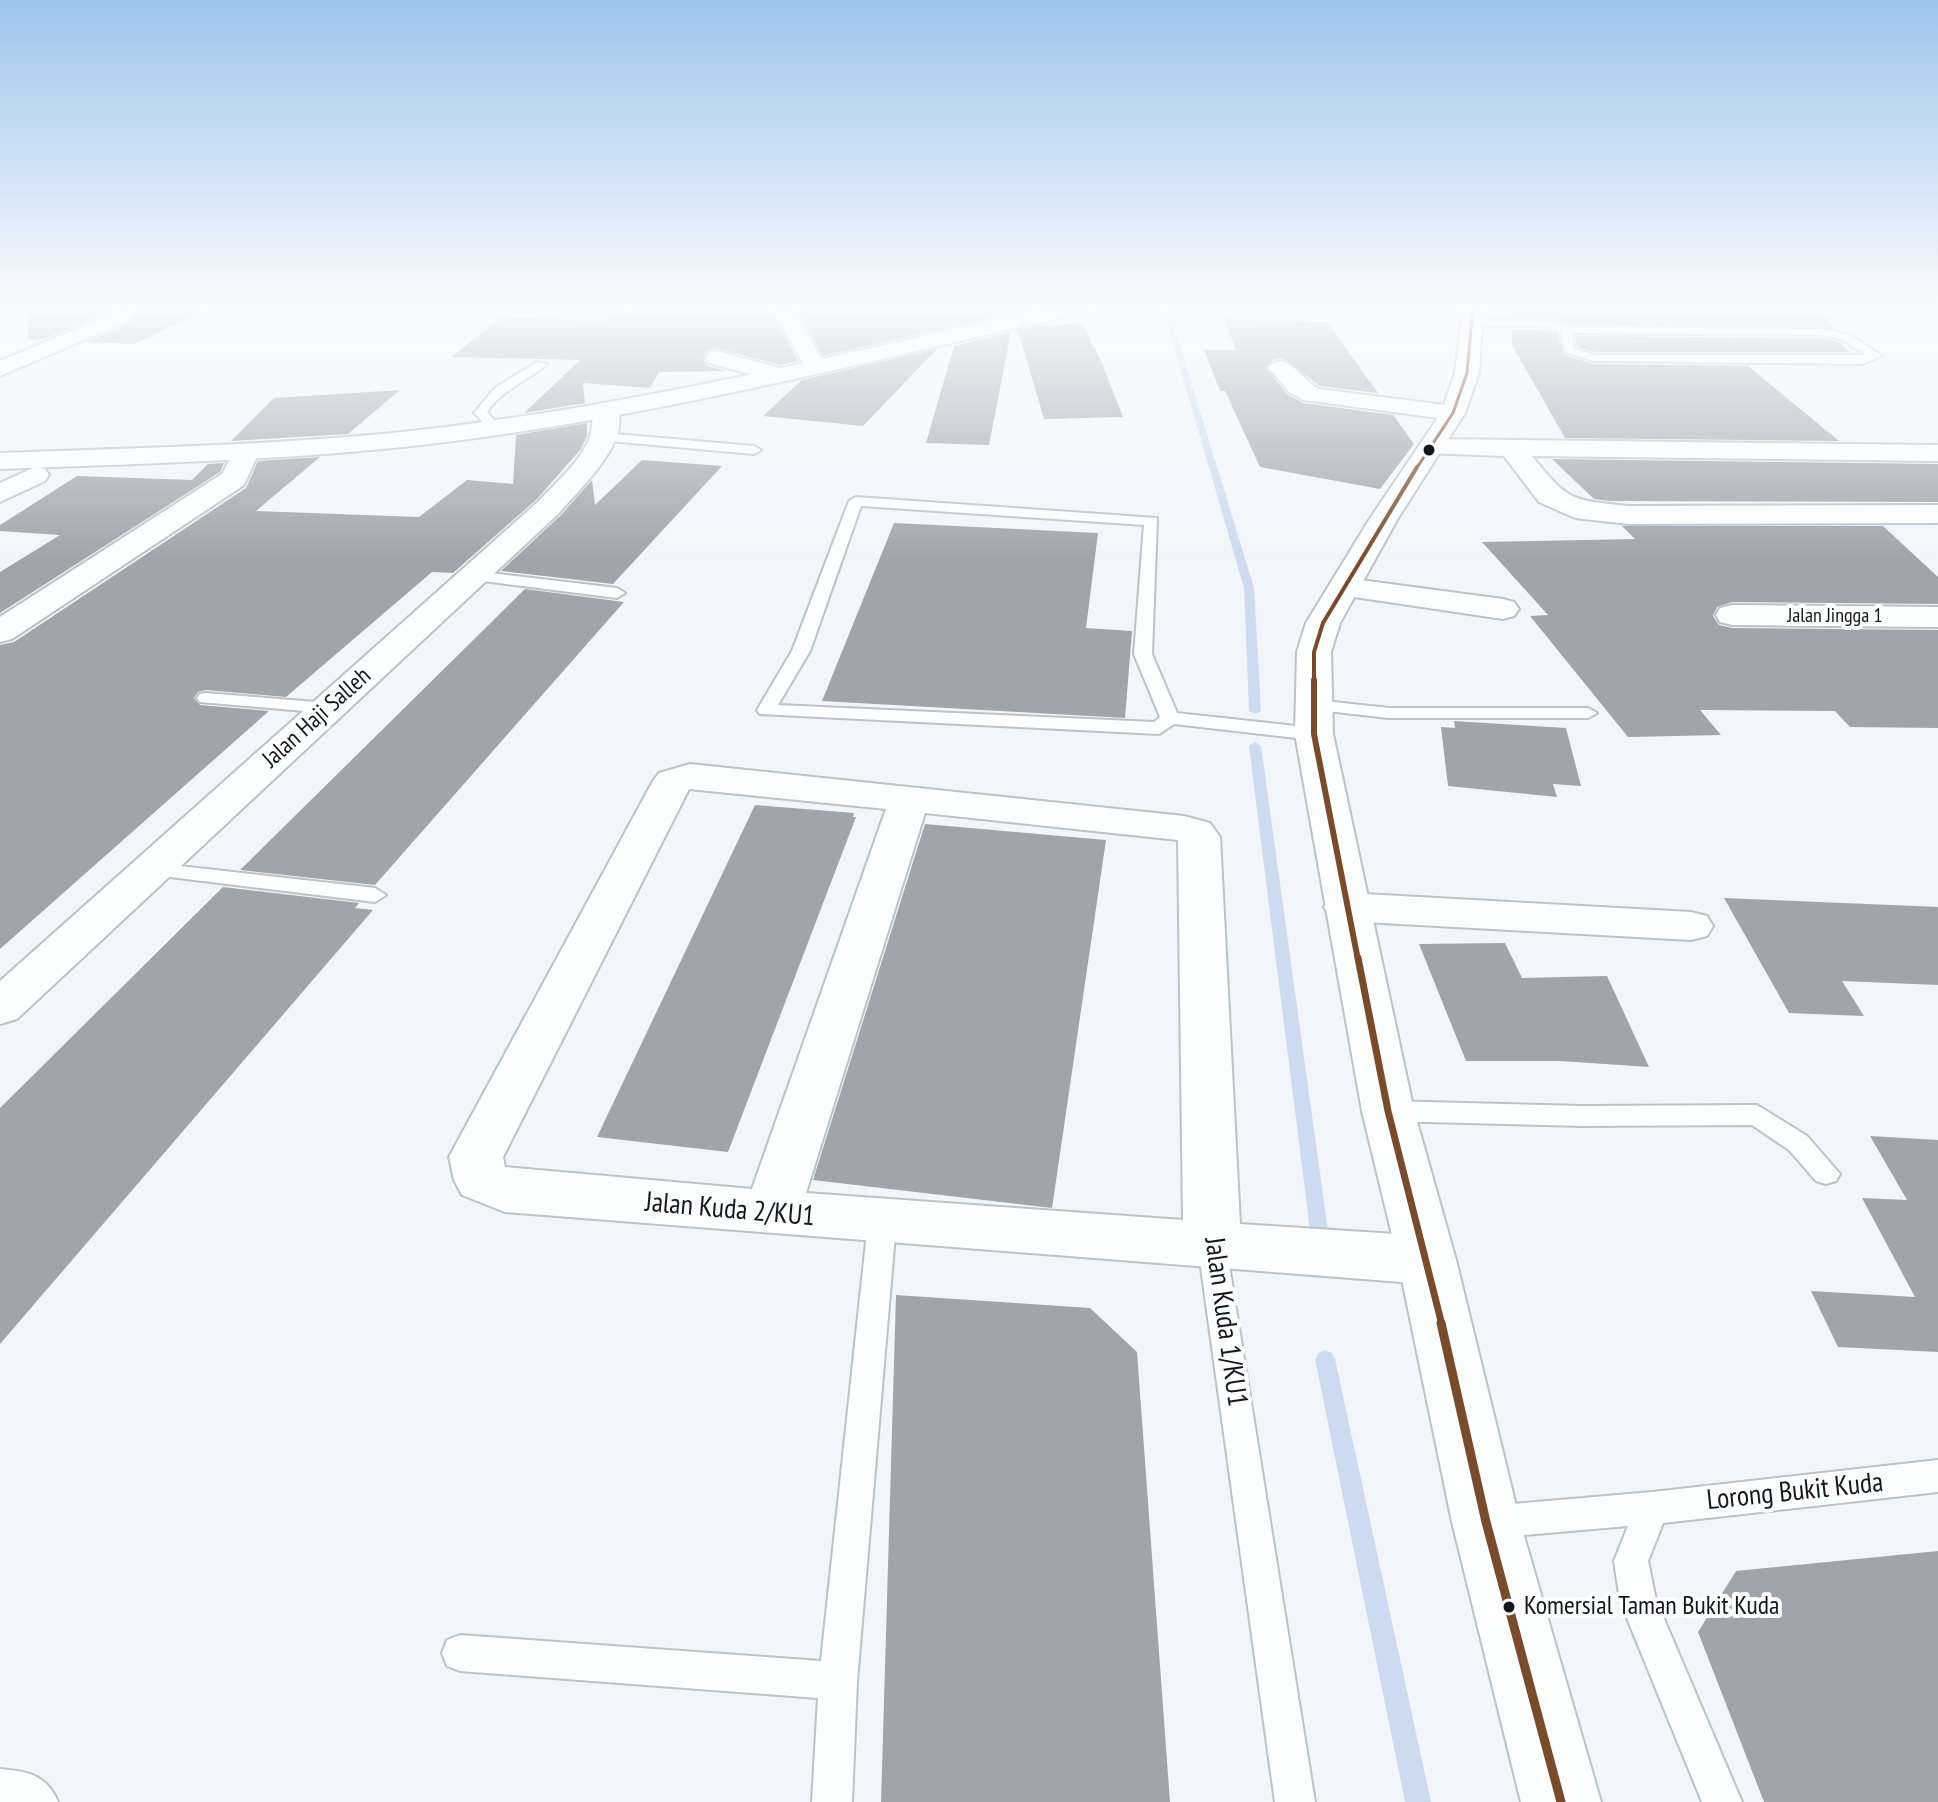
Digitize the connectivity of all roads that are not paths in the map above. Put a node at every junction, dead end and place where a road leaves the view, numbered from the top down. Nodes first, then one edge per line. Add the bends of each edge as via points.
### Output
1 (499, 390) edge
2 (725, 390) edge
3 (1303, 390) edge
4 (1460, 390) edge
5 (604, 424) junction
6 (495, 428) junction
7 (1443, 430) junction
8 (754, 450) dead end
9 (1513, 450) junction
10 (241, 452) junction
11 (1938, 453) edge
12 (0, 461) edge
13 (35, 475) dead end
14 (0, 494) edge
15 (1938, 514) edge
16 (473, 576) junction
17 (1345, 587) junction
18 (617, 593) dead end
19 (1503, 609) dead end
20 (1732, 615) dead end
21 (1938, 617) edge
22 (0, 632) edge
23 (206, 698) dead end
24 (328, 708) junction
25 (1588, 713) dead end
26 (1170, 718) junction
27 (1314, 720) junction
28 (909, 799) junction
29 (153, 869) junction
30 (375, 895) dead end
31 (1346, 907) junction
32 (1691, 926) dead end
33 (0, 1008) edge
34 (1388, 1111) junction
35 (1826, 1174) dead end
36 (772, 1213) junction
37 (882, 1223) junction
38 (1212, 1246) junction
39 (1427, 1260) junction
40 (1938, 1476) edge
41 (1652, 1508) junction
42 (1486, 1522) junction
43 (460, 1653) dead end
44 (838, 1681) junction
45 (0, 1789) edge
46 (38, 1802) edge
47 (832, 1802) edge
48 (1295, 1802) edge
49 (1561, 1802) edge
50 (1722, 1802) edge

1 - 6 lane via 480,413
2 - 5 street
3 - 7 street
4 - 7 street
5 - 6 street
5 - 8 lane
5 - 16 street, Jalan Haji Salleh via 601,445 549,507
6 - 10 street
7 - 9 street
7 - 17 street
9 - 11 street
9 - 15 street via 1549,496 1575,509 1629,515
10 - 12 street
10 - 22 street via 234,479
13 - 14 street
16 - 18 lane
16 - 24 street, Jalan Haji Salleh
17 - 19 street
17 - 27 street via 1323,623 1314,652
20 - 21 street, Jalan Jingga 1
23 - 24 lane
24 - 29 street, Jalan Haji Salleh
25 - 27 lane via 1389,713
26 - 26 lane via 1159,728 766,710 801,651 856,501 1152,521 1143,654
26 - 27 lane
27 - 31 street
28 - 36 street
28 - 36 street, Jalan Kuda 2/KU1 via 690,776 673,781 476,1157 481,1180 505,1191
28 - 38 street, Jalan Kuda 1/KU1 via 1184,828 1199,837
29 - 30 lane
29 - 33 street, Jalan Haji Salleh
31 - 32 street
31 - 34 street
34 - 35 lane via 1757,1115 1798,1143
34 - 39 street
36 - 37 street, Jalan Kuda 2/KU1
37 - 38 street, Jalan Kuda 2/KU1
37 - 44 lane
38 - 39 street, Jalan Kuda 2/KU1
38 - 48 lane, Jalan Kuda 1/KU1
39 - 42 street
40 - 41 lane, Lorong Bukit Kuda
41 - 42 lane, Lorong Bukit Kuda
41 - 50 lane via 1631,1561 1638,1601
42 - 49 street
43 - 44 lane
44 - 47 lane
45 - 46 lane via 26,1791

